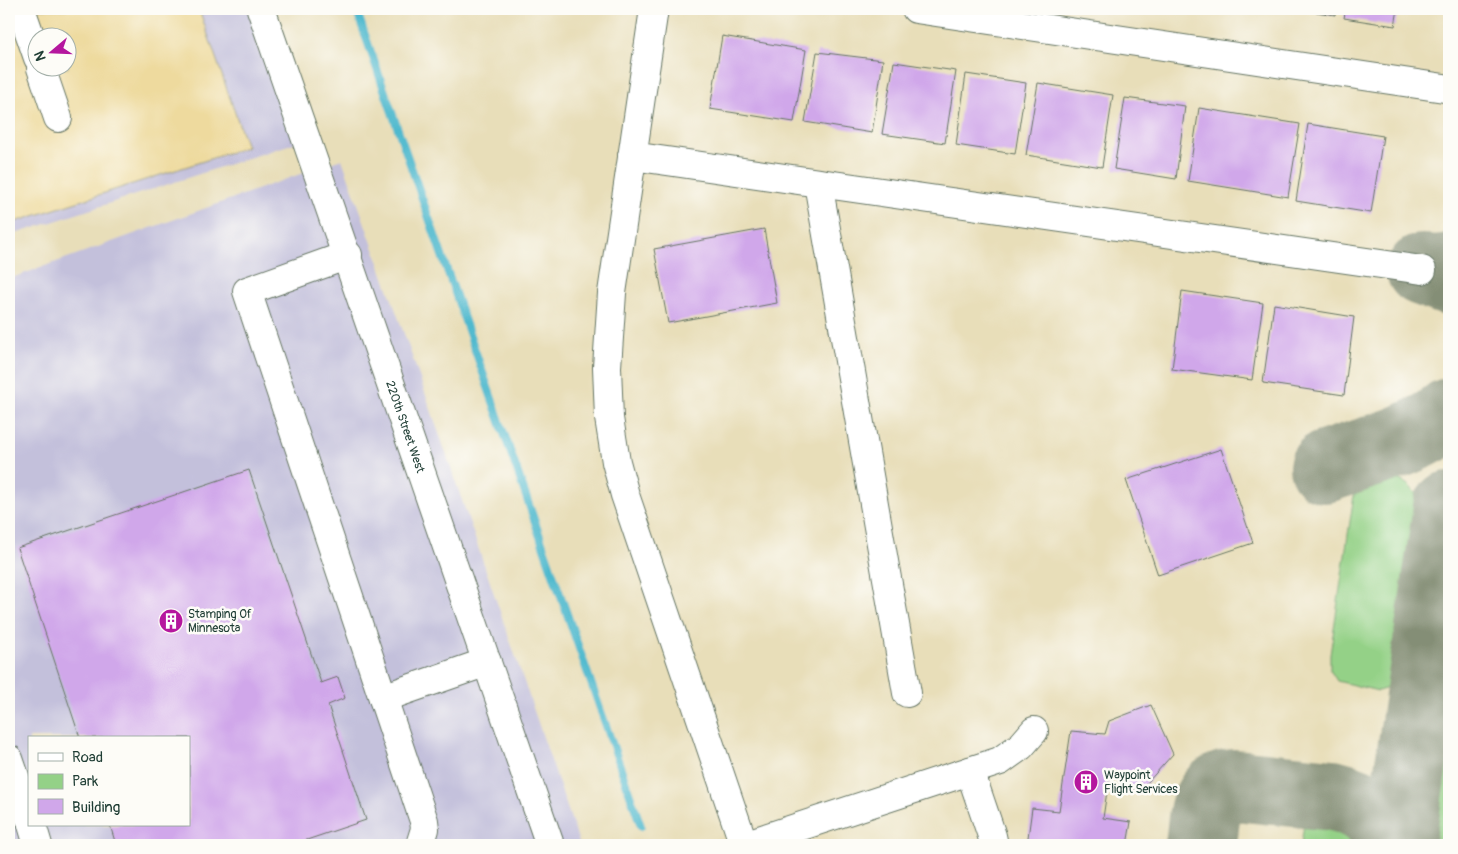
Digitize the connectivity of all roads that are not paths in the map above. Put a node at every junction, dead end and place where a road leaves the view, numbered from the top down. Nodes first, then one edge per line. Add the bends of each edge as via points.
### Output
1 (21, 9) edge
2 (261, 9) edge
3 (654, 9) edge
4 (916, 9) edge
5 (28, 29) edge
6 (44, 78) edge
7 (1444, 88) dead end
8 (58, 118) dead end
9 (632, 156) junction
10 (818, 183) junction
11 (348, 255) junction
12 (1422, 270) dead end
13 (487, 662) junction
14 (907, 694) dead end
15 (383, 698) junction
16 (1034, 731) dead end
17 (9, 759) edge
18 (970, 771) junction
19 (28, 814) edge
20 (32, 826) edge
21 (38, 845) edge
22 (420, 845) edge
23 (550, 845) edge
24 (744, 845) edge
25 (994, 845) edge

1 - 5 street
2 - 11 street, 220th Street West
3 - 9 street
4 - 7 street
6 - 8 street
9 - 10 street
9 - 24 street via 612,292 607,367 613,444 626,495
10 - 12 street
10 - 14 street
11 - 13 street, 220th Street West
11 - 15 street via 247,291
13 - 15 street
13 - 23 street, 220th Street West
15 - 22 street via 424,821 424,838
16 - 18 street via 1000,761
17 - 19 street
18 - 24 street
18 - 25 street
20 - 21 street

